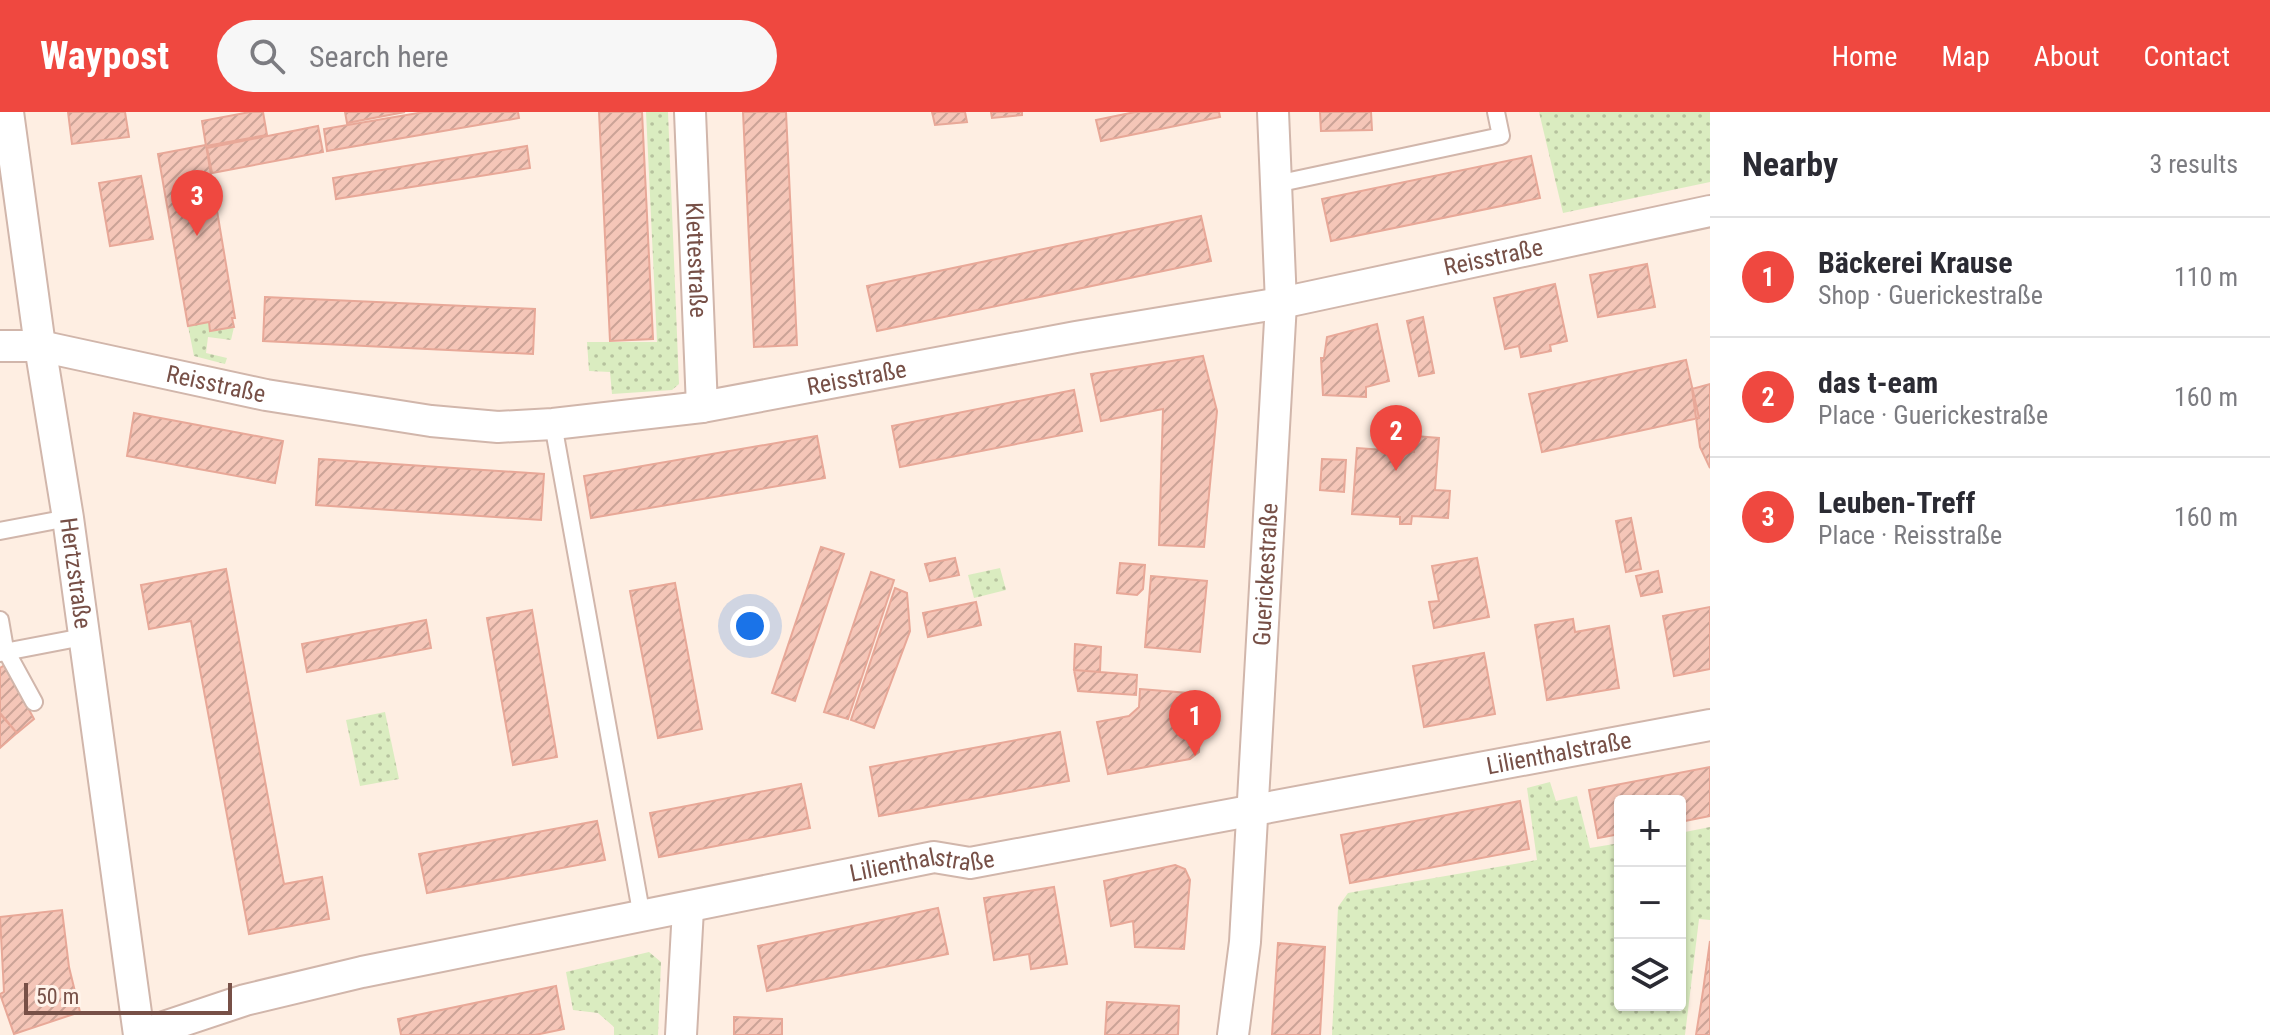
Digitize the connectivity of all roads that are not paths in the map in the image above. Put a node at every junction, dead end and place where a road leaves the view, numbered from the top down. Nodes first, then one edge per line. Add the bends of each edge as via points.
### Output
1 (8, 112) edge
2 (690, 112) edge
3 (1273, 112) edge
4 (1496, 112) edge
5 (1276, 184) junction
6 (1710, 211) edge
7 (1281, 303) junction
8 (0, 346) edge
9 (40, 346) junction
10 (702, 407) junction
11 (553, 424) junction
12 (68, 518) junction
13 (0, 531) edge
14 (0, 620) edge
15 (83, 637) junction
16 (2, 651) edge
17 (34, 702) dead end
18 (1710, 725) edge
19 (1251, 809) junction
20 (688, 909) junction
21 (642, 917) junction
22 (139, 1035) edge
23 (681, 1035) edge
24 (1233, 1035) edge

1 - 9 street, Hertzstraße
2 - 10 street, Klettestraße
3 - 5 street, Guerickestraße
4 - 5 lane via 1501,136
5 - 7 street, Guerickestraße
6 - 7 street, Reisstraße
7 - 10 street, Reisstraße
7 - 19 street, Guerickestraße
8 - 9 street, Reisstraße
9 - 11 street, Reisstraße via 362,411 498,427
9 - 12 street, Hertzstraße
10 - 11 street, Reisstraße
11 - 21 lane
12 - 13 lane
12 - 15 street, Hertzstraße
14 - 16 lane
15 - 16 lane
15 - 22 street, Hertzstraße
16 - 17 lane
18 - 19 street, Lilienthalstraße
19 - 20 street, Lilienthalstraße via 970,863 934,857
19 - 24 street, Guerickestraße via 1245,942
20 - 21 street, Lilienthalstraße
20 - 23 street
21 - 22 street, Lilienthalstraße via 308,985

